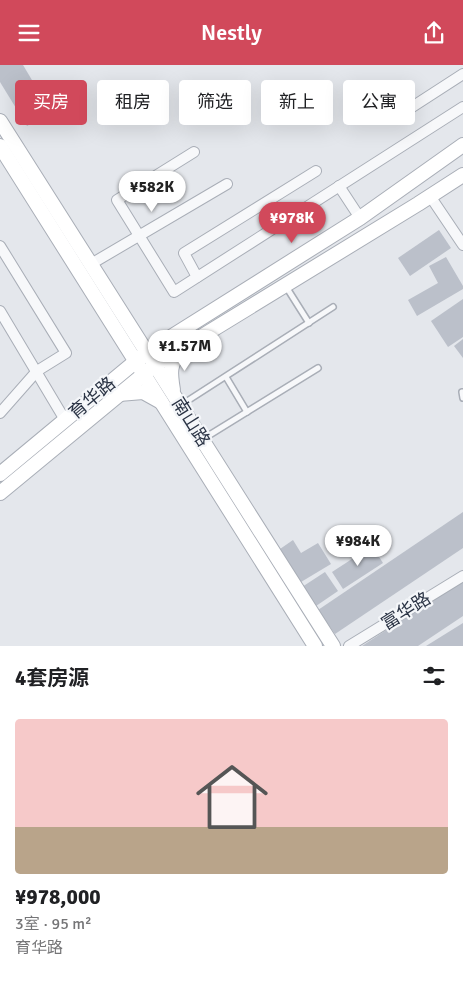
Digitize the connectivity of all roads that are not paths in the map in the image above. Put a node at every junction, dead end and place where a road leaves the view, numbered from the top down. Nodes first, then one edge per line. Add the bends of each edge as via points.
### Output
1 (460, 65) edge
2 (463, 69) edge
3 (463, 74) edge
4 (415, 105) edge
5 (463, 107) edge
6 (0, 121) edge
7 (463, 145) edge
8 (0, 146) edge
9 (194, 152) dead end
10 (316, 171) dead end
11 (463, 175) edge
12 (227, 184) dead end
13 (339, 186) junction
14 (430, 196) junction
15 (360, 218) junction
16 (139, 236) junction
17 (463, 245) edge
18 (0, 246) edge
19 (91, 264) junction
20 (197, 277) junction
21 (284, 284) junction
22 (333, 307) dead end
23 (0, 311) edge
24 (309, 323) junction
25 (126, 333) junction
26 (175, 335) junction
27 (183, 347) junction
28 (147, 353) junction
29 (136, 361) junction
30 (155, 365) junction
31 (318, 368) dead end
32 (37, 371) junction
33 (144, 374) junction
34 (226, 377) junction
35 (112, 382) junction
36 (173, 393) junction
37 (119, 394) junction
38 (162, 403) junction
39 (181, 406) junction
40 (247, 412) junction
41 (0, 413) edge
42 (66, 420) junction
43 (202, 440) junction
44 (0, 475) edge
45 (0, 493) edge
46 (463, 576) edge
47 (315, 646) edge
48 (333, 646) edge
49 (349, 646) edge

1 - 2 street
3 - 4 street
5 - 13 street
6 - 19 main road, 南山路
7 - 15 main road, 育华路
8 - 25 main road, 南山路
9 - 16 street via 117,201
10 - 20 street via 184,253
11 - 14 main road, 育华路
12 - 16 street
13 - 15 street
13 - 20 street
14 - 17 street
14 - 21 main road, 育华路
15 - 26 main road, 育华路
16 - 19 street
16 - 20 street via 174,292
18 - 32 street via 66,353
19 - 25 main road, 南山路
21 - 24 lane
21 - 27 main road, 育华路
22 - 24 lane
23 - 32 street
24 - 34 lane
25 - 26 main road via 153,340
25 - 28 main road, 南山路
25 - 29 main road, 南山路
25 - 35 main road via 124,353
26 - 28 main road, 育华路
27 - 30 main road, 育华路
27 - 36 main road via 173,361 170,373
28 - 29 main road, 育华路
28 - 30 main road, 南山路
29 - 33 main road, 南山路
29 - 35 main road, 育华路
30 - 33 main road, 育华路
30 - 36 main road, 南山路
31 - 40 lane
32 - 41 street
32 - 42 street
33 - 37 main road, 育华路
33 - 38 main road, 南山路
34 - 39 lane
34 - 40 lane
35 - 42 main road, 育华路
36 - 39 main road, 南山路
37 - 38 main road via 144,392
37 - 45 main road, 育华路
38 - 47 main road, 南山路
39 - 43 main road, 南山路
40 - 43 lane
42 - 44 main road, 育华路
43 - 48 main road, 南山路
46 - 49 street, 富华路

